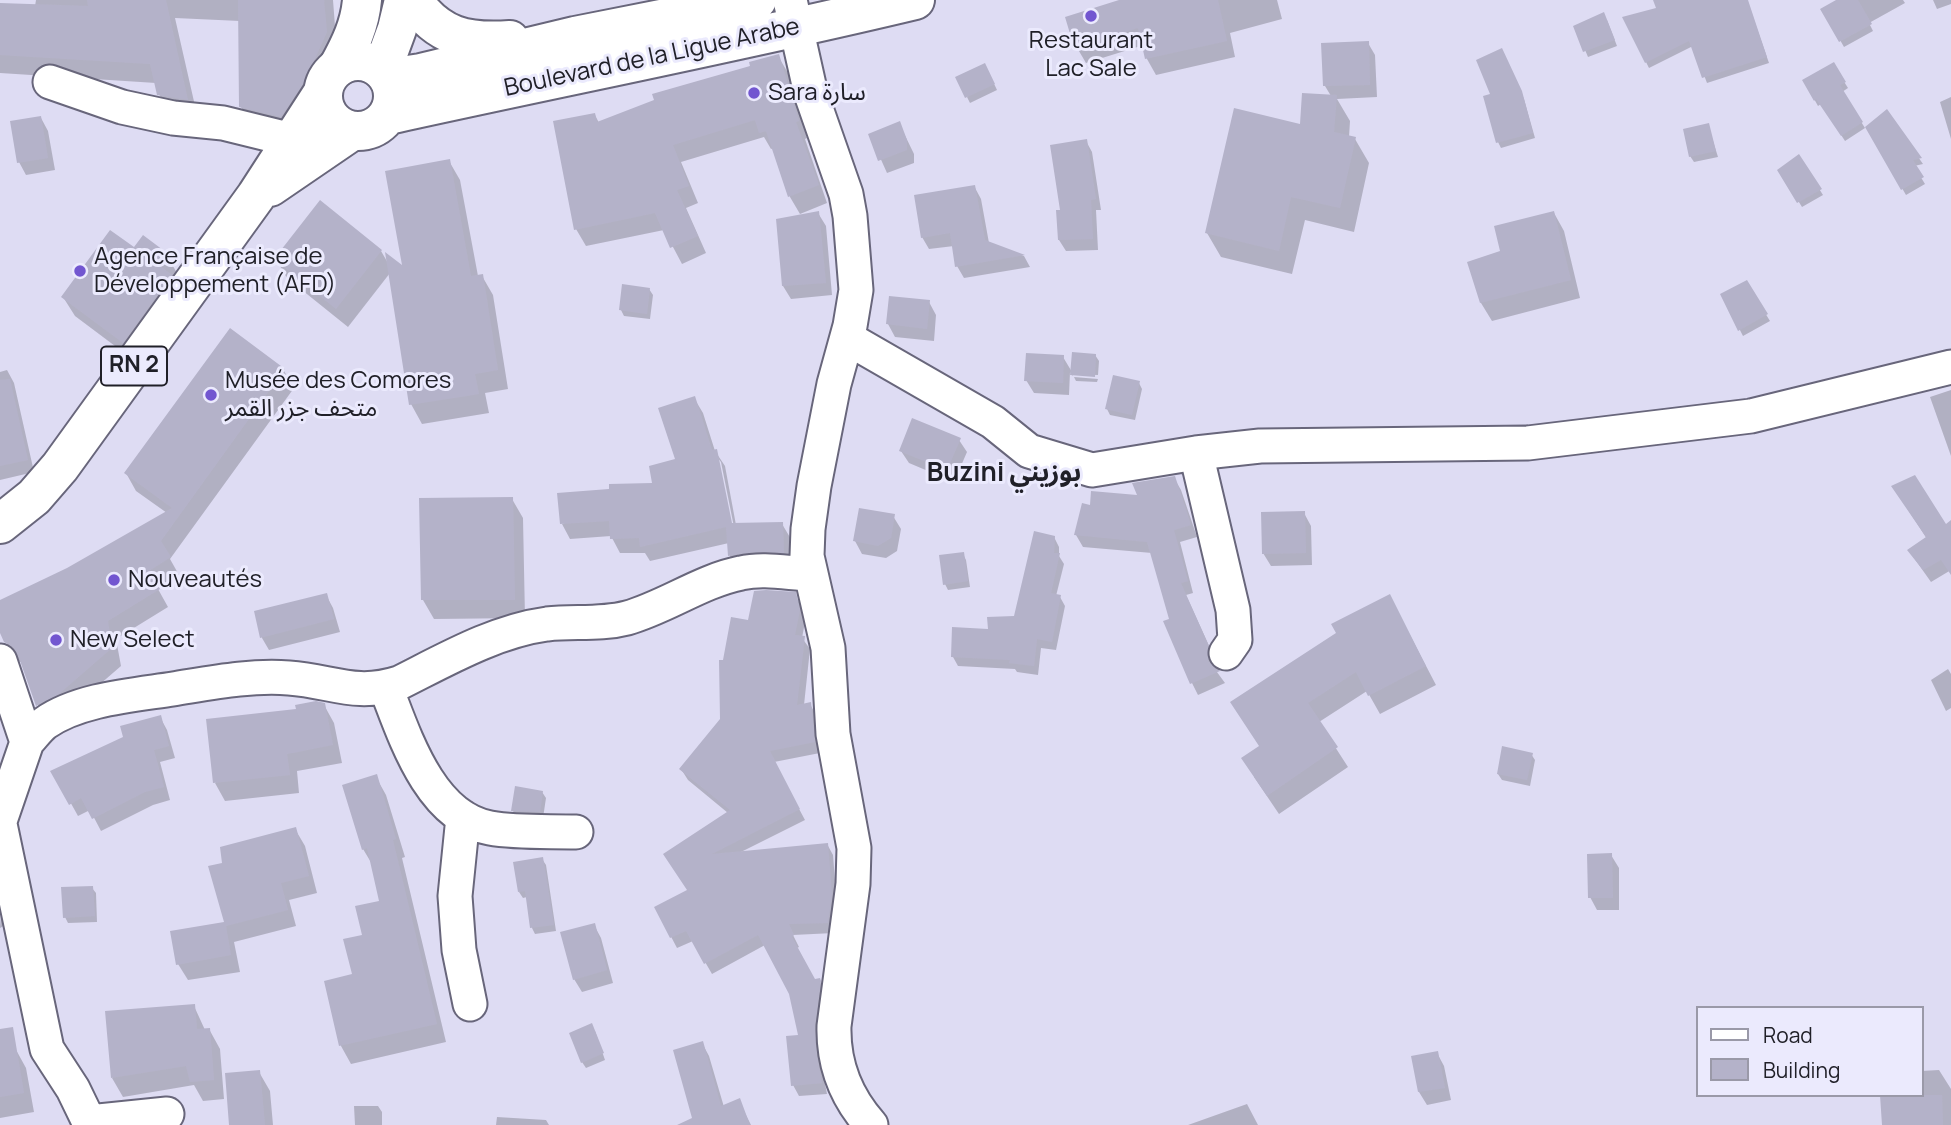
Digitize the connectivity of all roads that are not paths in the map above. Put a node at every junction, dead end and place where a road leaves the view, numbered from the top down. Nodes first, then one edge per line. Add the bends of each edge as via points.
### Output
1 (362, 0) edge
2 (404, 0) edge
3 (413, 0) edge
4 (757, 0) edge
5 (915, 0) edge
6 (793, 14) edge
7 (575, 36) junction
8 (330, 80) junction
9 (50, 82) dead end
10 (386, 88) junction
11 (352, 131) junction
12 (292, 140) junction
13 (256, 196) junction
14 (847, 338) junction
15 (1951, 367) edge
16 (1196, 453) junction
17 (0, 524) edge
18 (810, 574) junction
19 (1226, 653) dead end
20 (0, 661) edge
21 (386, 688) junction
22 (27, 743) junction
23 (463, 817) junction
24 (0, 823) edge
25 (576, 832) dead end
26 (470, 1004) dead end
27 (167, 1114) dead end
28 (89, 1124) edge
29 (871, 1125) edge

1 - 8 main road via 353,40
2 - 10 main road
3 - 7 main road via 434,25 462,38
4 - 7 main road, Boulevard de la Ligue Arabe
5 - 6 main road, Boulevard de la Ligue Arabe
6 - 10 main road, Boulevard de la Ligue Arabe via 590,70
6 - 14 street via 811,94 850,216 856,290
7 - 10 main road, Boulevard de la Ligue Arabe via 421,73
8 - 10 main road via 348,62 366,62
8 - 11 main road via 327,114
8 - 12 main road, RN 2
9 - 12 street via 122,107 223,122
10 - 11 main road via 374,128
11 - 13 main road, RN 2
12 - 13 main road, RN 2
13 - 17 main road, RN 2 via 60,467 34,497
14 - 16 street via 993,422 1029,451 1092,470
14 - 18 street via 814,486 808,529
15 - 16 street via 1751,416 1528,443 1260,446
16 - 19 street via 1233,610 1235,640
18 - 21 street via 742,573 626,618 523,629
18 - 29 street via 828,648 833,734 854,848 834,1050 849,1095
20 - 22 street
21 - 22 street via 355,690 313,680 269,677 127,695 57,717
21 - 23 street via 433,791
22 - 24 street
23 - 25 street via 489,828
23 - 26 street via 455,897
24 - 28 street via 47,1049
27 - 28 street

